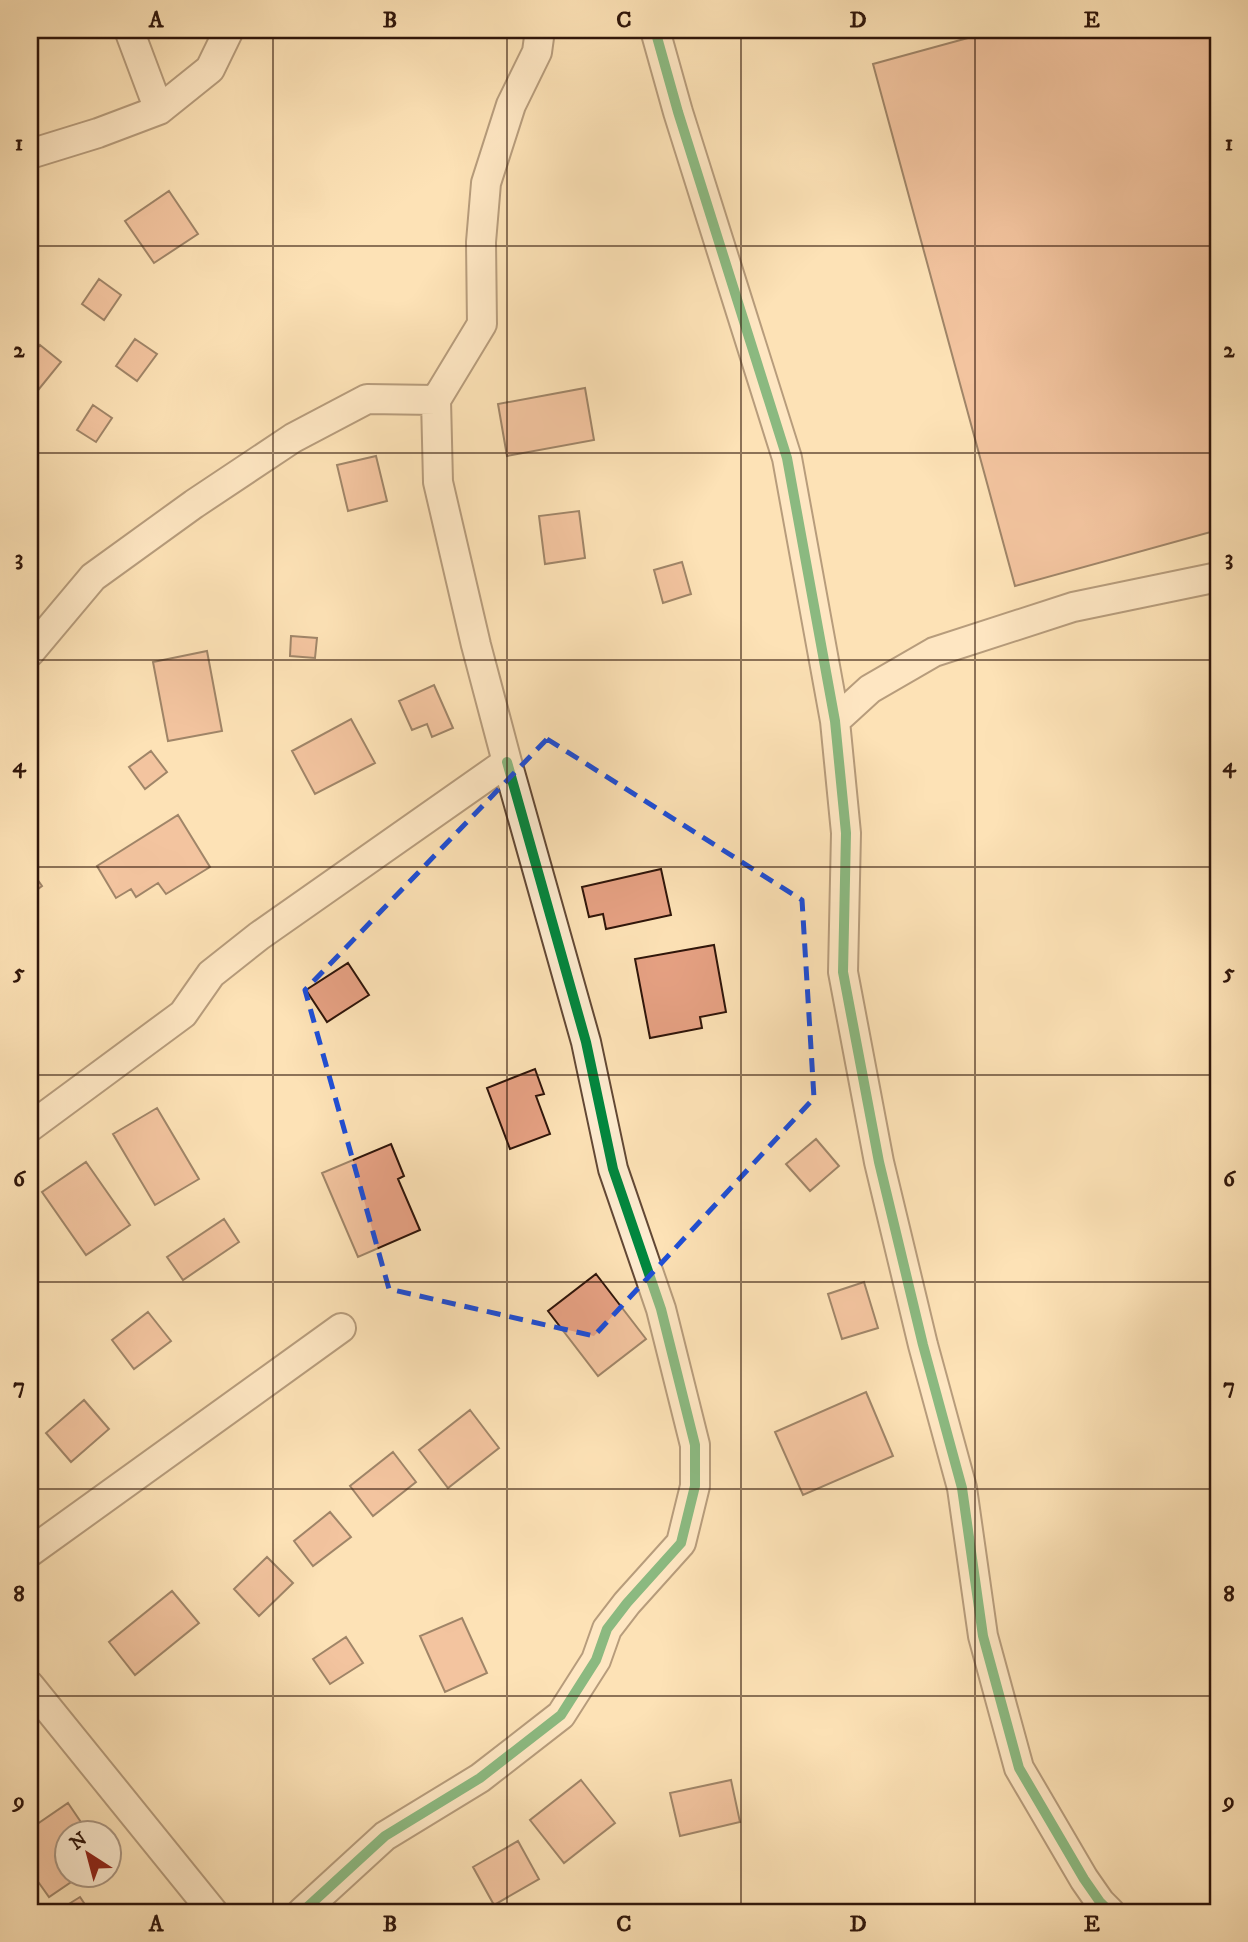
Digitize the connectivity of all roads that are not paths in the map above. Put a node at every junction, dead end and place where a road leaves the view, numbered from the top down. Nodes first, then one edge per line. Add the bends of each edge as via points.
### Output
1 (129, 30) edge
2 (229, 30) edge
3 (540, 30) edge
4 (656, 30) edge
5 (159, 110) junction
6 (30, 154) edge
7 (436, 400) junction
8 (1218, 577) edge
9 (30, 652) edge
10 (835, 722) junction
11 (507, 762) junction
12 (30, 1127) edge
13 (341, 1328) dead end
14 (30, 1552) edge
15 (30, 1686) edge
16 (213, 1912) edge
17 (302, 1912) edge
18 (1110, 1912) edge

1 - 5 street
2 - 5 street via 210,69
3 - 7 street via 537,52 511,105 486,183 482,324
4 - 10 street via 787,458
5 - 6 street
7 - 9 street via 367,399 293,438 93,577
7 - 11 street via 438,482
8 - 10 street via 1073,607 934,652 870,689
10 - 18 street via 846,834 843,972 879,1162 962,1488 983,1636 1019,1768 1084,1879
11 - 12 street via 259,936 211,974 183,1014
11 - 17 street via 586,1042 613,1169 661,1308 695,1445 695,1486 681,1543 607,1629 596,1660 561,1715 480,1778 385,1836
13 - 14 street
15 - 16 street

